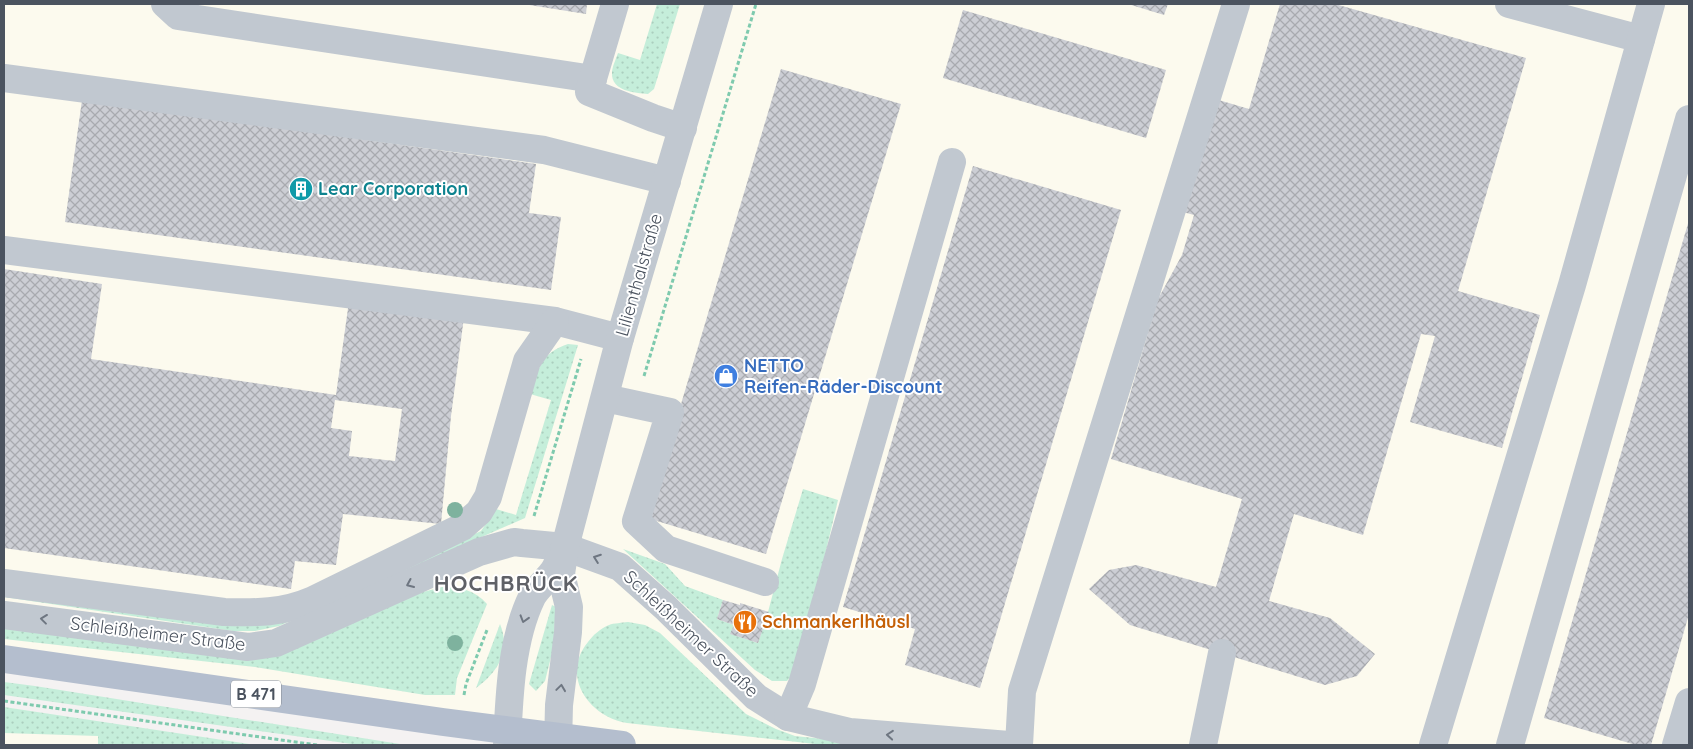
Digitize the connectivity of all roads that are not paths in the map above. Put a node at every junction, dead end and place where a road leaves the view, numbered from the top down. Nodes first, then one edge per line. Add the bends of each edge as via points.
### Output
1 (165, 4) edge
2 (615, 4) edge
3 (719, 4) edge
4 (1236, 4) edge
5 (1509, 4) edge
6 (1651, 4) edge
7 (1641, 38) junction
8 (4, 78) edge
9 (593, 79) junction
10 (1689, 118) edge
11 (683, 128) junction
12 (952, 162) dead end
13 (667, 181) junction
14 (4, 250) edge
15 (555, 321) junction
16 (620, 338) junction
17 (604, 398) junction
18 (565, 547) junction
19 (766, 582) dead end
20 (4, 583) edge
21 (4, 614) edge
22 (1222, 653) dead end
23 (4, 659) edge
24 (1689, 702) edge
25 (788, 717) junction
26 (508, 737) edge
27 (558, 741) edge
28 (622, 745) edge
29 (1009, 745) edge
30 (1019, 745) edge
31 (1203, 745) edge
32 (1433, 745) edge
33 (1510, 745) edge
34 (1676, 745) edge

1 - 9 street via 178,16
2 - 9 street
3 - 11 street, Lilienthalstraße
4 - 30 street via 1022,691
5 - 7 street
6 - 7 street
7 - 32 street via 1572,285
8 - 13 street via 544,150
9 - 11 street via 589,92
10 - 33 street
11 - 13 street, Lilienthalstraße
12 - 25 street via 802,684
13 - 16 street, Lilienthalstraße
14 - 15 street
15 - 16 street
15 - 20 street via 527,361 488,496 479,512 462,527 313,600 296,607 258,614
16 - 17 street, Lilienthalstraße
17 - 18 street, Lilienthalstraße
17 - 19 street via 670,412 636,521 666,549
18 -> 21 street, Schleißheimer Straße via 514,542 479,552 276,643 248,647
25 -> 18 street, Schleißheimer Straße via 756,697 620,567
18 -> 26 street, Lilienthalstraße via 553,572 533,595 523,618 514,662
27 -> 18 street, Lilienthalstraße via 569,607 561,574
22 - 31 street
23 - 26 main road, B 471 via 458,724
24 - 34 street
29 -> 25 street, Schleißheimer Straße via 850,732
26 - 27 main road, B 471
27 - 28 main road, B 471

